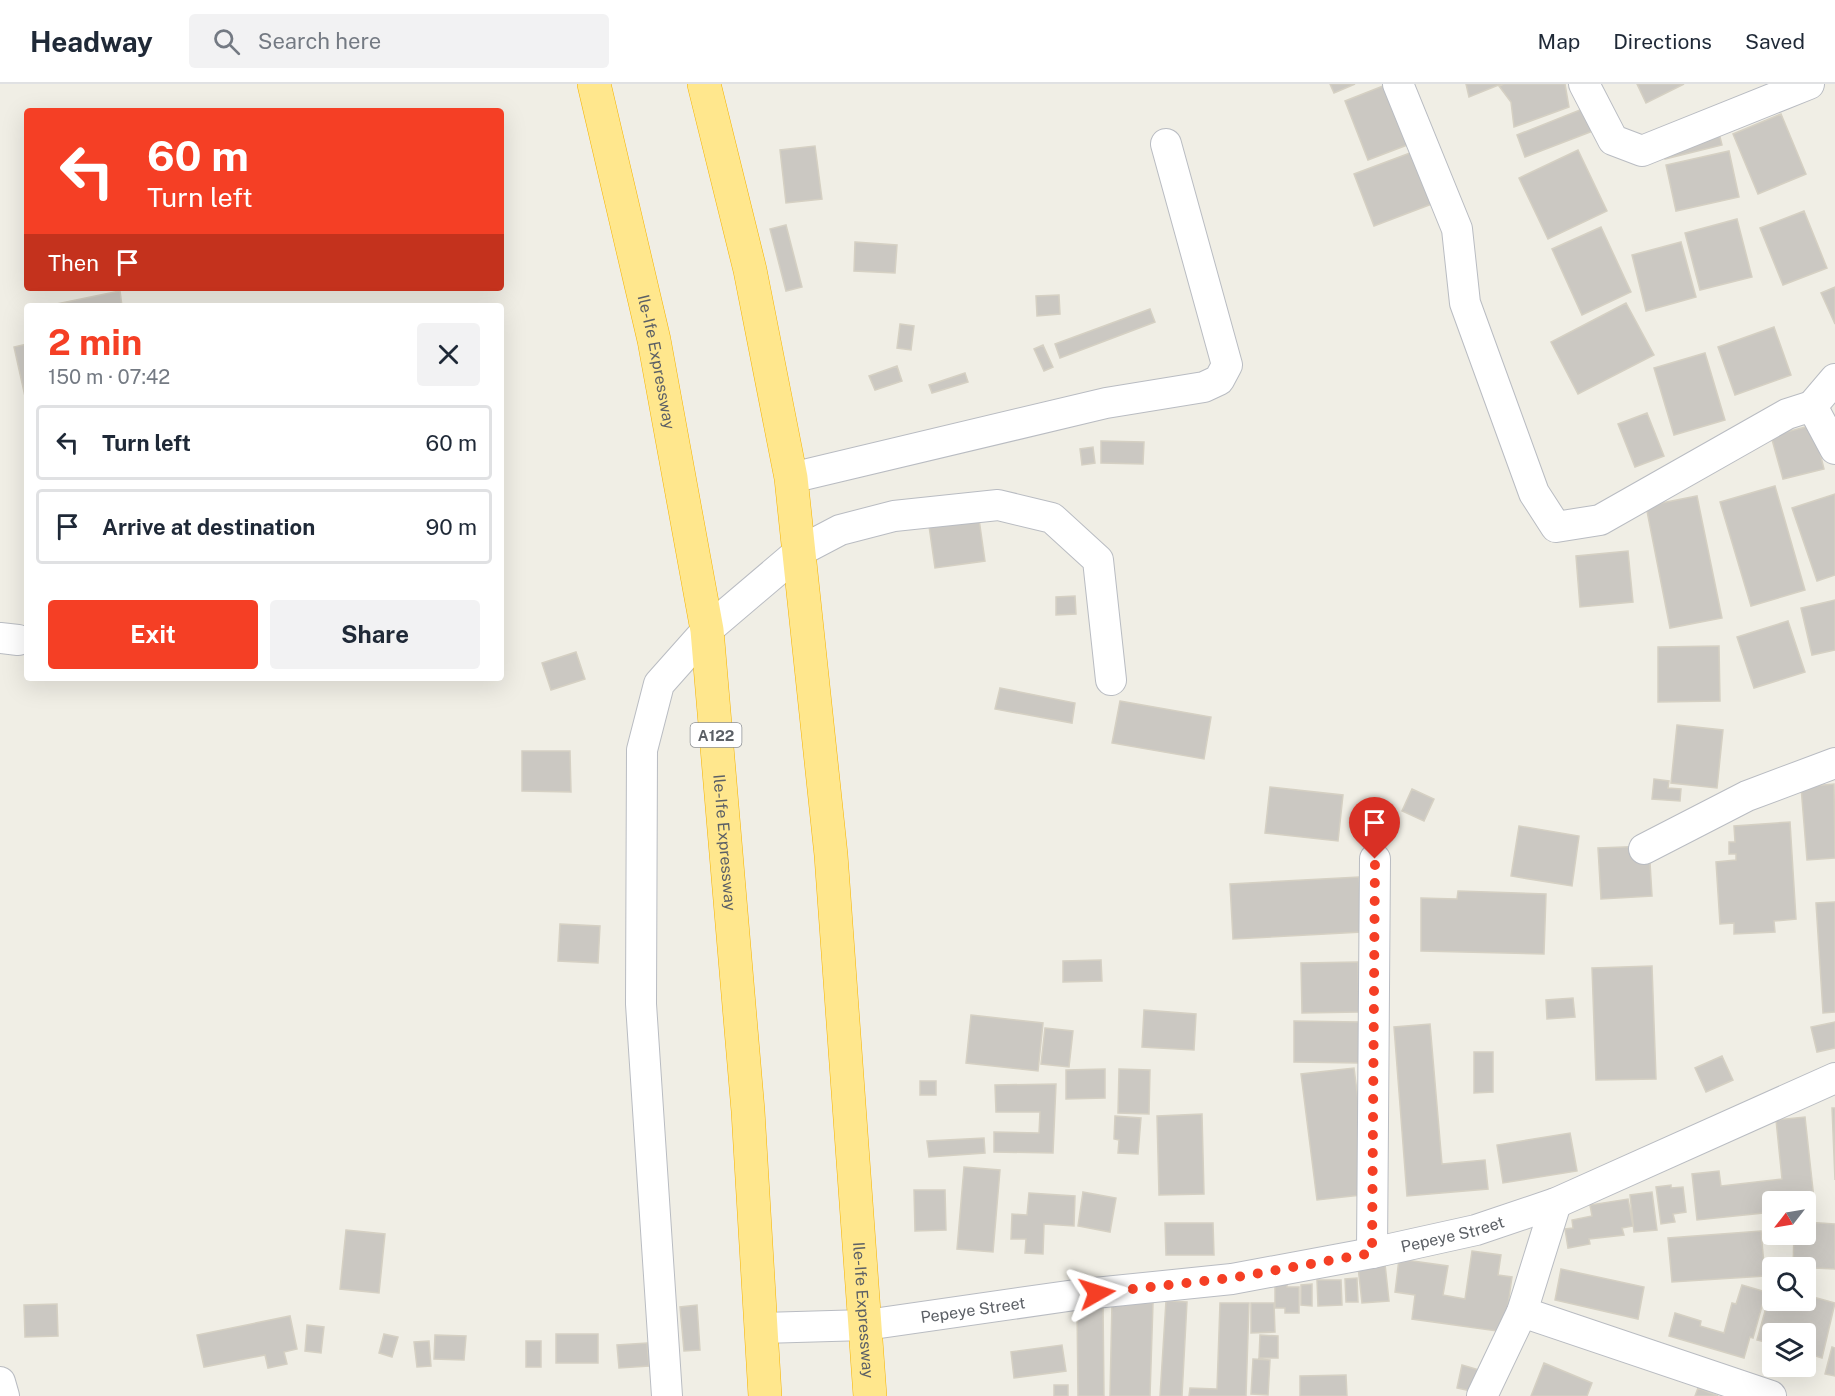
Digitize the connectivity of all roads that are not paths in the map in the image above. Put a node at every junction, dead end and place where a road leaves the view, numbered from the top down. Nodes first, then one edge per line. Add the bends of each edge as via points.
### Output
1 (594, 84) edge
2 (704, 84) edge
3 (1398, 84) edge
4 (1584, 84) edge
5 (1809, 84) edge
6 (1166, 144) dead end
7 (1835, 379) edge
8 (1812, 406) junction
9 (1835, 449) edge
10 (791, 478) junction
11 (800, 551) junction
12 (707, 630) junction
13 (1111, 680) dead end
14 (1835, 763) edge
15 (1644, 849) dead end
16 (1375, 859) dead end
17 (1835, 1078) edge
18 (1556, 1203) junction
19 (1372, 1253) junction
20 (1522, 1312) junction
21 (866, 1325) junction
22 (761, 1328) junction
23 (0, 1382) edge
24 (4, 1396) edge
25 (667, 1396) edge
26 (765, 1396) edge
27 (870, 1396) edge
28 (1482, 1396) edge
29 (1771, 1396) edge

1 - 12 highway, Ile-Ife Expressway / A122 via 654,340
2 - 10 highway, Ile-Ife Expressway via 750,270
3 - 8 street via 1457,229 1465,303 1534,493 1556,527 1600,520 1787,414
4 - 5 street via 1613,140 1642,151
6 - 10 street via 1227,365 1219,380 1204,387 1106,402
7 - 8 street
8 - 9 street
10 - 11 highway, Ile-Ife Expressway
11 - 12 street
11 - 13 street via 840,530 894,516 998,505 1052,518 1098,560
11 - 21 highway, Ile-Ife Expressway via 832,867
12 - 22 highway, Ile-Ife Expressway / A122 via 748,1111
12 - 25 street via 659,684 642,750 641,1004
14 - 15 street via 1747,796
16 - 19 street
17 - 18 street, Pepeye Street
18 - 19 street, Pepeye Street via 1476,1230
18 - 20 street
19 - 21 street, Pepeye Street via 1232,1278 1075,1295
20 - 28 street
20 - 29 street
21 - 22 street, Pepeye Street
21 - 27 highway, Ile-Ife Expressway
22 - 26 highway, Ile-Ife Expressway / A122
23 - 24 street

